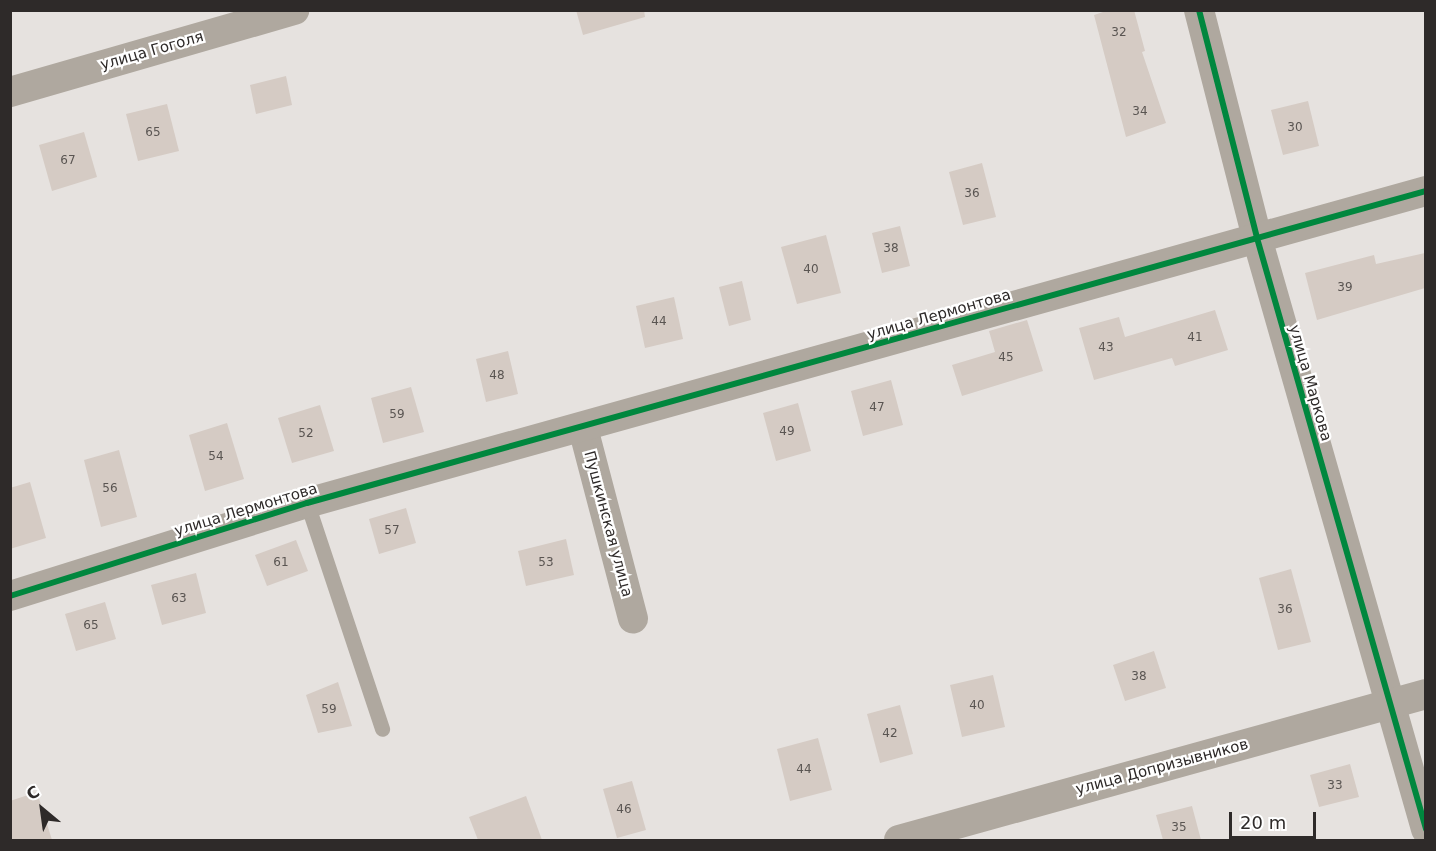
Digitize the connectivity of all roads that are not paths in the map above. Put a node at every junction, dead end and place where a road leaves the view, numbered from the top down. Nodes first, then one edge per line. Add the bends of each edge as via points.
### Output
1 (294, 10) edge
2 (1199, 10) edge
3 (10, 92) edge
4 (1425, 191) edge
5 (1257, 238) junction
6 (583, 428) junction
7 (307, 503) junction
8 (10, 596) edge
9 (633, 619) dead end
10 (1425, 694) edge
11 (1388, 705) junction
12 (382, 729) dead end
13 (1425, 829) edge
14 (899, 840) edge

1 - 3 street, улица Гоголя
2 - 5 street, улица Маркова
4 - 5 street, улица Лермонтова
5 - 6 street, улица Лермонтова
5 - 11 street, улица Маркова
6 - 7 street, улица Лермонтова
6 - 9 street, Пушкинская улица
7 - 8 street, улица Лермонтова
7 - 12 lane
10 - 11 street, улица Допризывников
11 - 13 street, улица Маркова
11 - 14 street, улица Допризывников

